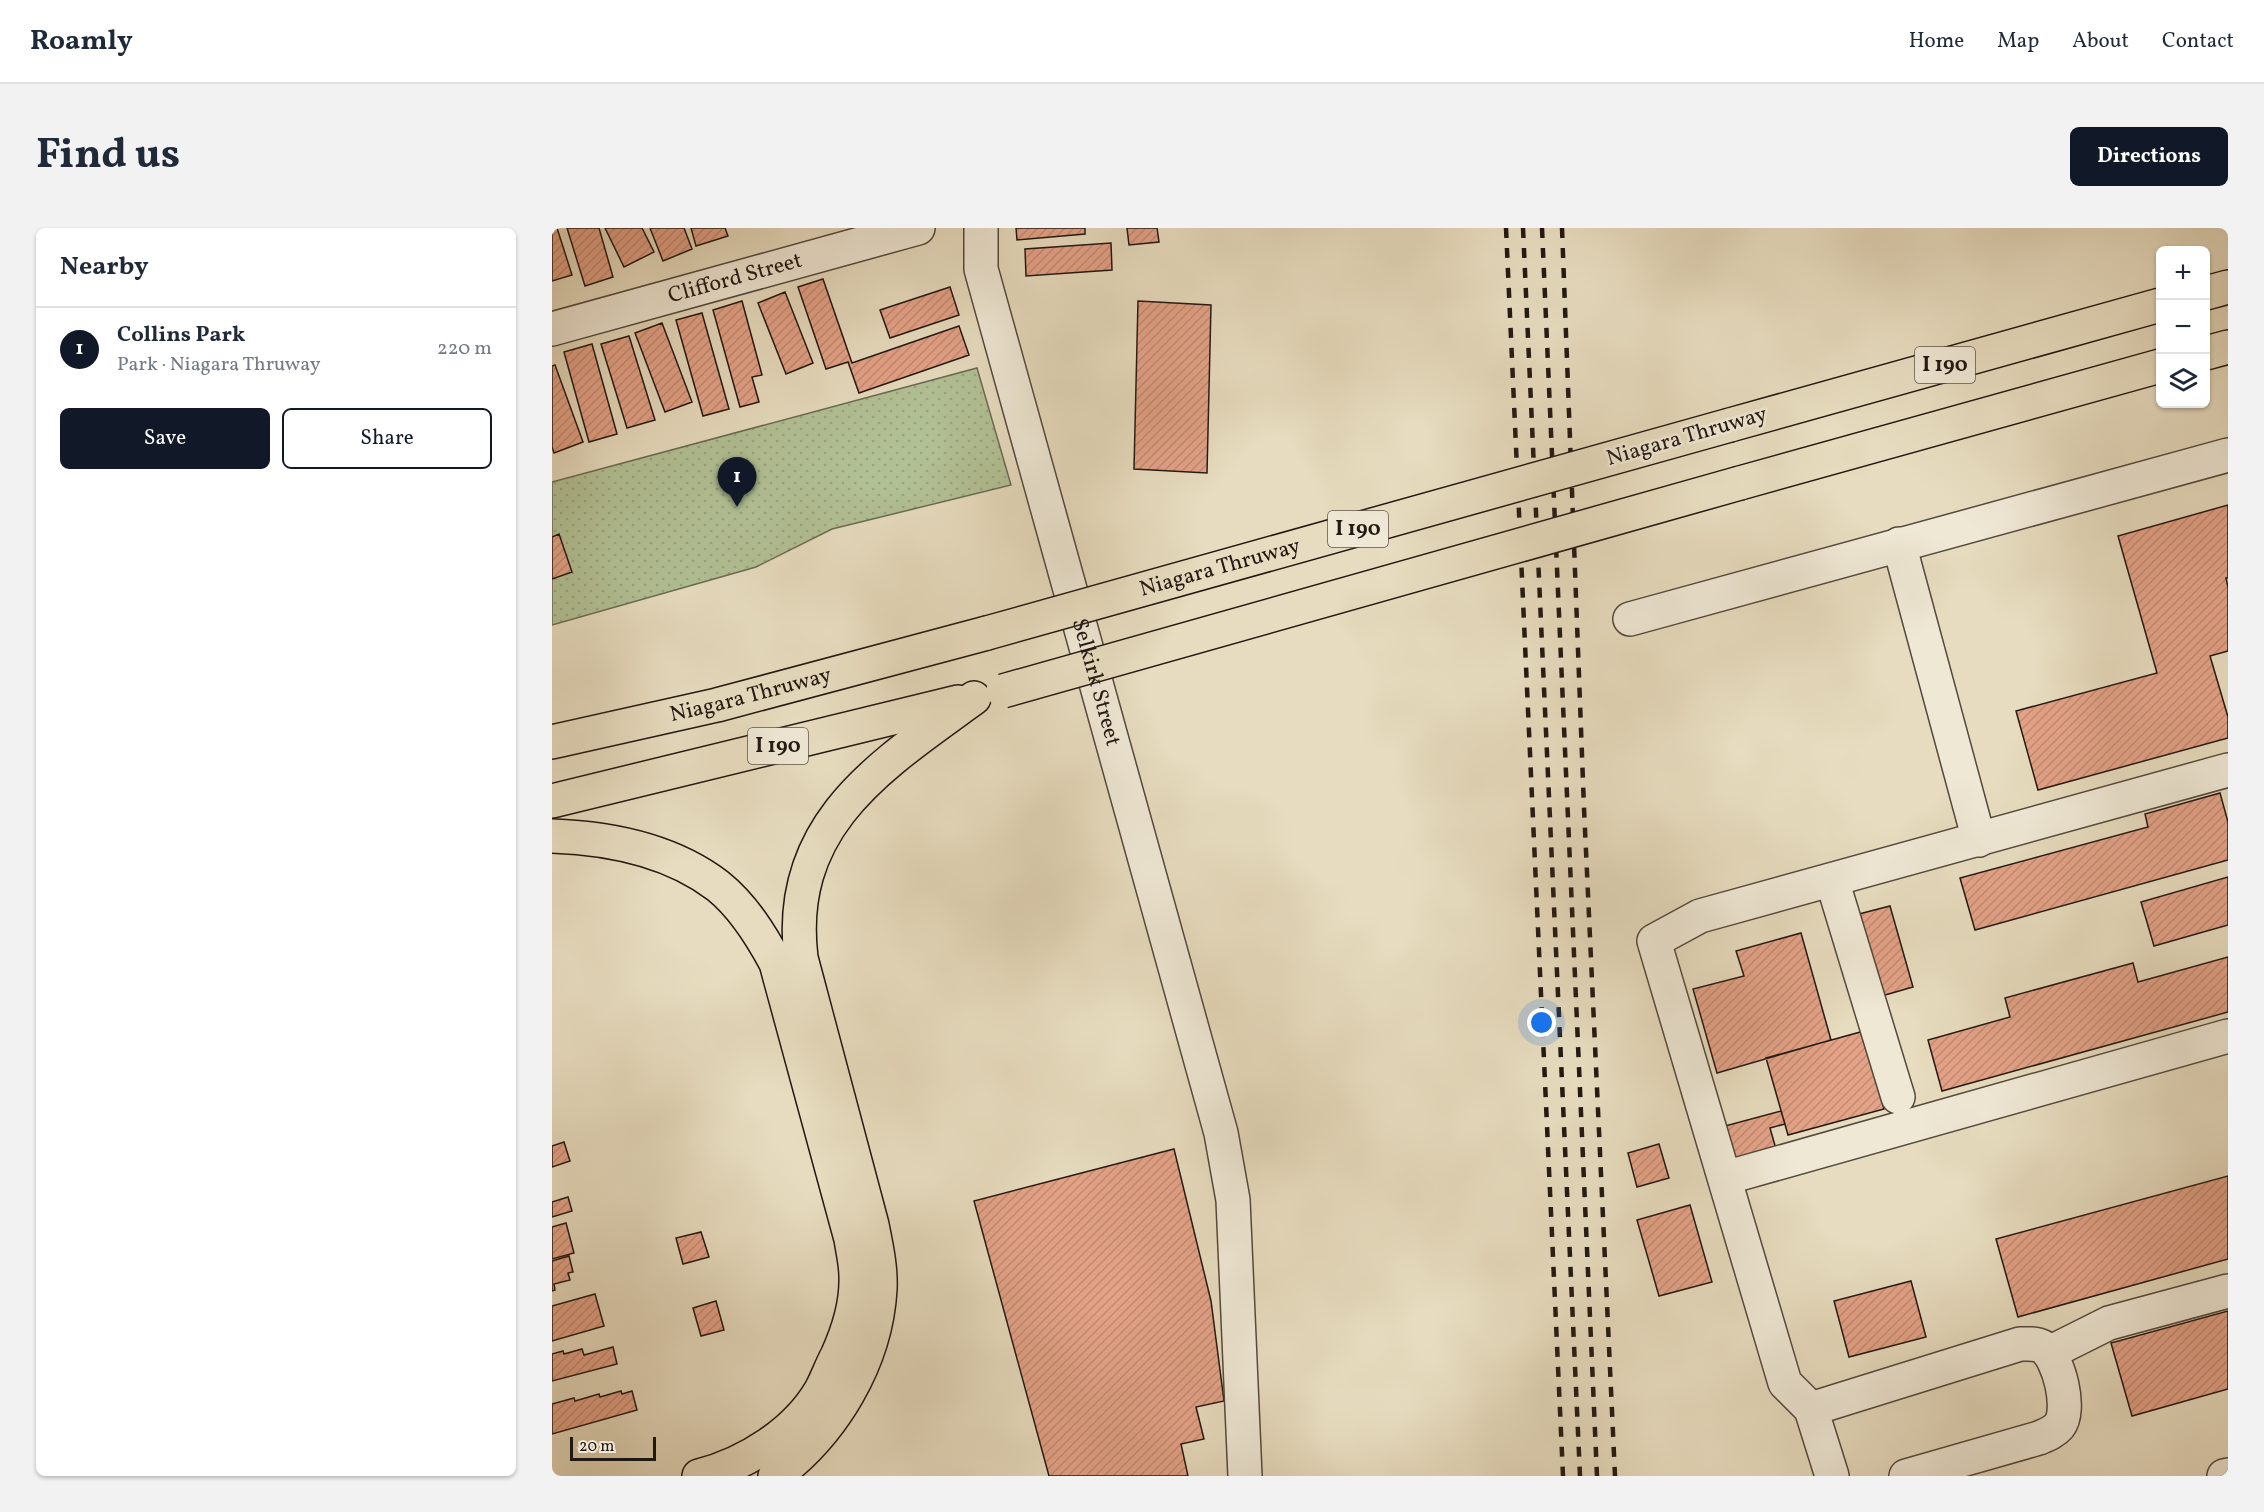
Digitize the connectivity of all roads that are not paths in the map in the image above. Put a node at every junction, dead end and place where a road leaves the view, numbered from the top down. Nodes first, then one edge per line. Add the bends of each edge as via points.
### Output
1 (918, 228) edge
2 (981, 228) edge
3 (2228, 287) edge
4 (2210, 292) edge
5 (2156, 306) edge
6 (552, 328) edge
7 (2156, 367) edge
8 (2228, 455) edge
9 (1899, 544) junction
10 (1630, 619) dead end
11 (989, 695) junction
12 (552, 742) edge
13 (2228, 770) edge
14 (552, 801) edge
15 (552, 836) edge
16 (1978, 840) junction
17 (1832, 880) junction
18 (2228, 1036) edge
19 (1899, 1097) dead end
20 (1725, 1178) junction
21 (2228, 1291) edge
22 (2049, 1353) junction
23 (1811, 1409) junction
24 (699, 1476) edge
25 (775, 1476) edge
26 (1245, 1476) edge
27 (1832, 1476) edge
28 (1906, 1476) edge

1 - 6 street, Clifford Street
2 - 26 street, Selkirk Street via 981,269 1221,1133 1233,1200
3 - 4 highway
5 - 12 highway, Niagara Thruway / I 190, bridge via 987,633 717,705
7 - 11 highway, I 190, bridge
8 - 9 street
9 - 10 street
9 - 16 street
11 - 14 highway, I 190
11 - 25 highway via 916,741 841,807 807,871 800,901 801,958 872,1225 880,1287 870,1344 843,1400 799,1458
13 - 16 street
15 - 24 highway via 608,841 685,865 719,887 760,934 776,963 851,1239 856,1277 853,1306 845,1338 820,1391 783,1433 764,1448
16 - 17 street
17 - 19 street
17 - 20 street via 1700,916 1654,941
18 - 20 street
20 - 23 street via 1785,1383
21 - 22 street via 2109,1323
22 - 23 street via 2041,1346 2020,1344
22 - 28 street via 2065,1402 2060,1425 2039,1438
23 - 27 street

